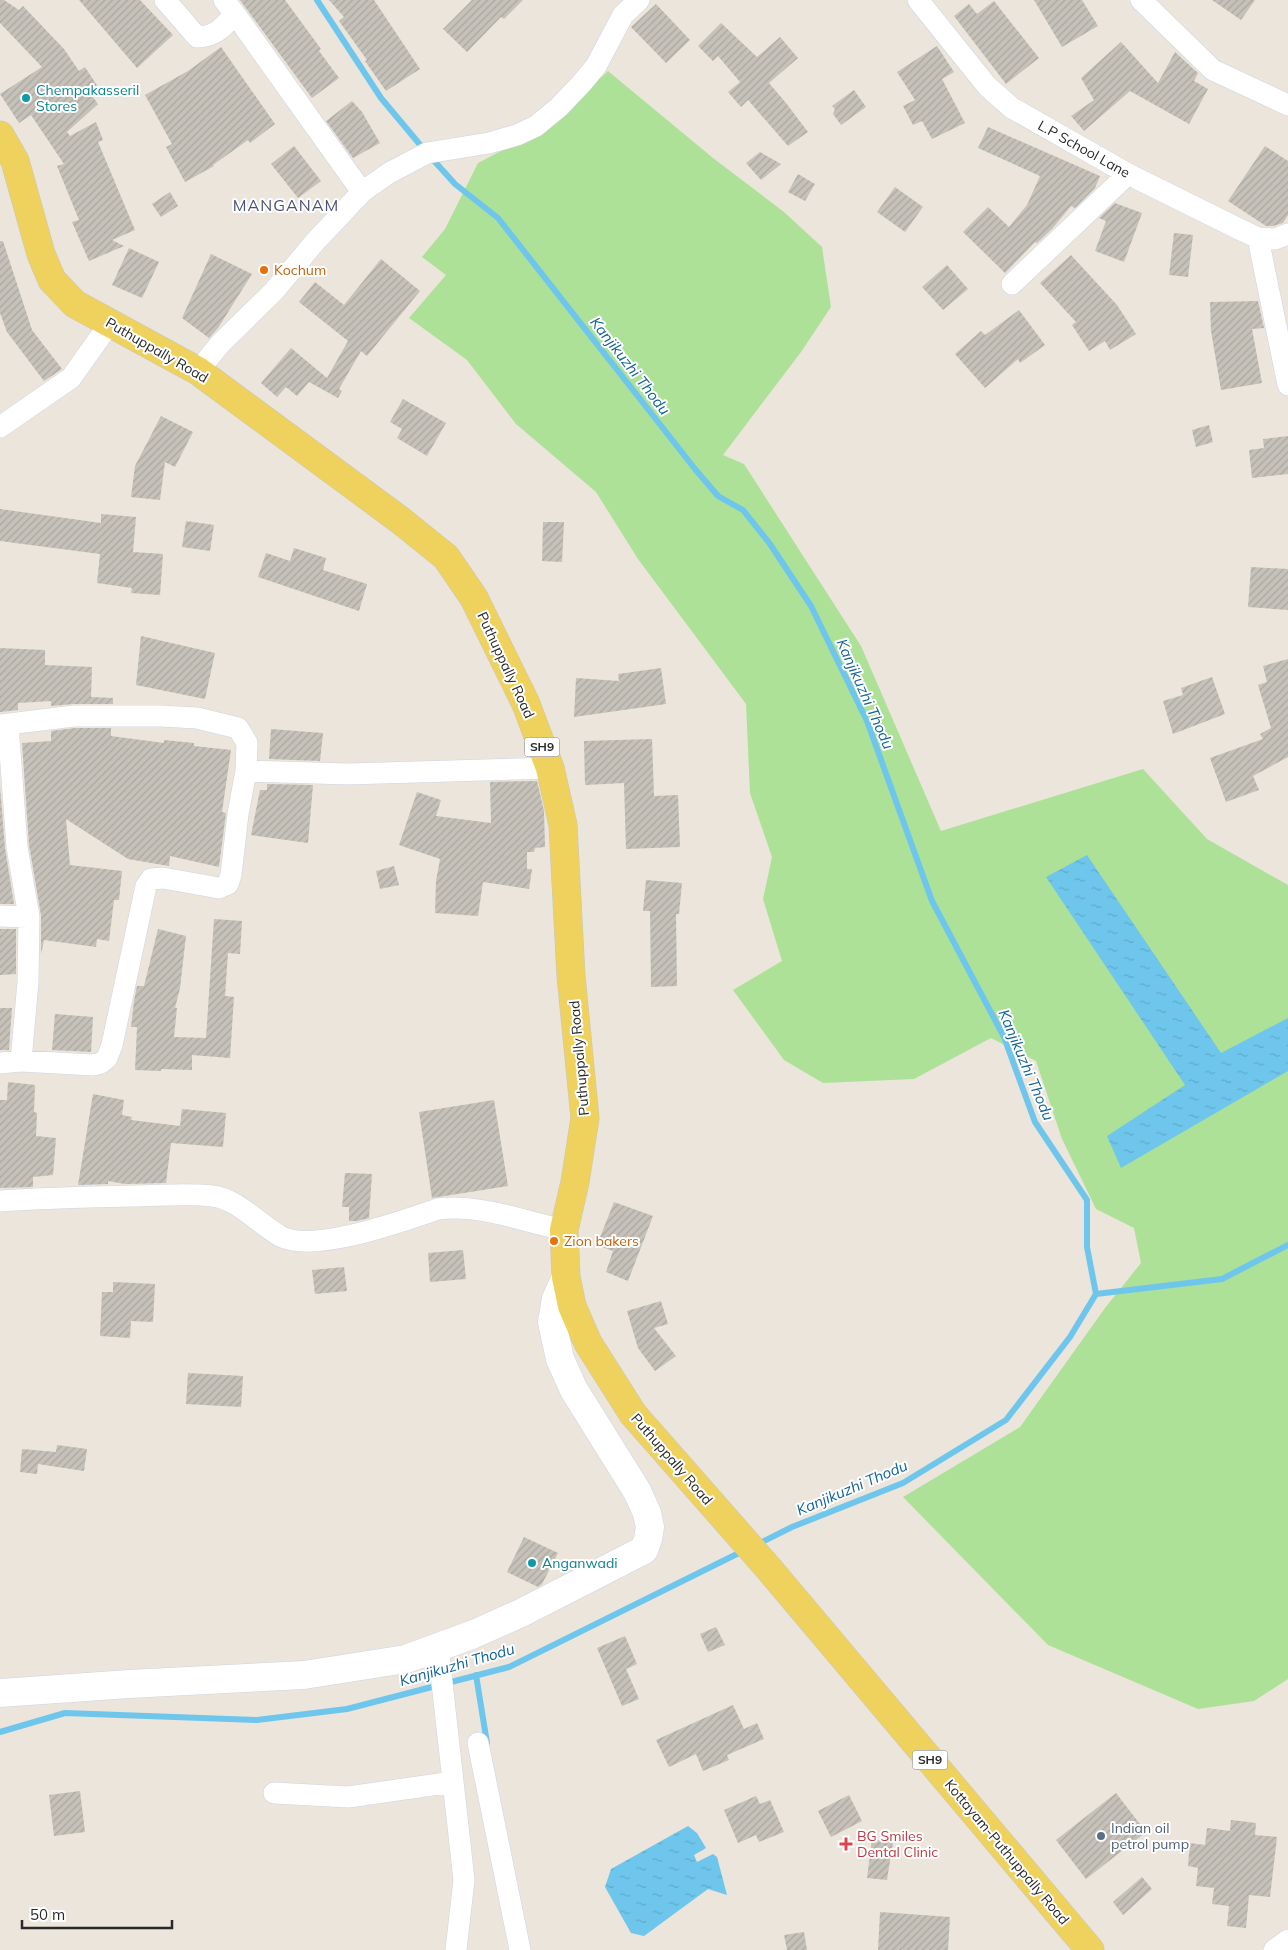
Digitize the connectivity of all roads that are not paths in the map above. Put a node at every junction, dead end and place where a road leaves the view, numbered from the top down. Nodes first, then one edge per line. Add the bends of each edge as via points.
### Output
1 (165, 0) edge
2 (639, 0) edge
3 (918, 0) edge
4 (1141, 0) edge
5 (230, 7) edge
6 (1288, 105) edge
7 (0, 135) edge
8 (1128, 174) junction
9 (362, 192) junction
10 (1288, 234) edge
11 (1258, 238) junction
12 (1012, 284) dead end
13 (110, 323) junction
14 (198, 371) junction
15 (1288, 385) edge
16 (0, 427) edge
17 (4, 725) edge
18 (550, 768) junction
19 (246, 771) junction
20 (0, 916) edge
21 (29, 917) junction
22 (10, 1062) edge
23 (0, 1201) edge
24 (564, 1230) junction
25 (566, 1277) junction
26 (770, 1570) joint
27 (438, 1647) junction
28 (0, 1694) edge
29 (478, 1743) dead end
30 (454, 1782) junction
31 (274, 1793) dead end
32 (1288, 1940) edge
33 (456, 1950) edge
34 (520, 1950) edge
35 (1090, 1950) edge
36 (1274, 1950) edge

1 - 5 street via 197,37 208,37 218,32
2 - 9 street via 623,14 596,66 559,107 536,126 517,136 489,143 427,153
3 - 8 street, L.P School Lane via 987,86 1012,108
4 - 6 street via 1214,70
5 - 9 street
7 - 13 main road, Puthuppally Road / SH9 via 15,161 41,254 52,280 75,304
8 - 11 street, L.P School Lane
8 - 12 street
9 - 14 street
10 - 11 street via 1276,239
11 - 15 street
13 - 14 main road, Puthuppally Road / SH9
13 - 16 street via 71,378
14 - 18 main road, Puthuppally Road / SH9 via 446,557 474,598 498,644 526,704
17 - 19 street via 74,716 197,718 238,728 247,744
17 - 21 street via 17,847
18 - 19 street via 348,774
18 - 24 main road, Puthuppally Road / SH9 via 563,825 571,976 585,1118
19 - 22 street via 228,884 219,888 157,878 151,879 146,886 119,1018 107,1058 94,1065
20 - 21 street
21 - 22 street via 28,982
23 - 24 street via 214,1196 230,1202 282,1237 296,1240 317,1241 348,1236 450,1208 491,1211
24 - 25 main road, Puthuppally Road / SH9
25 - 26 main road, Puthuppally Road / SH9 via 572,1306 588,1343 633,1414
25 - 27 street via 556,1299 552,1322 560,1359 574,1390 637,1491 647,1513 648,1539 644,1550 505,1620
26 - 35 main road, Kottayam-Puthuppally Road / SH9
27 - 28 street via 406,1658 304,1675
27 - 30 street
29 - 34 street
30 - 31 street via 348,1797
30 - 33 street via 464,1880
32 - 36 street

